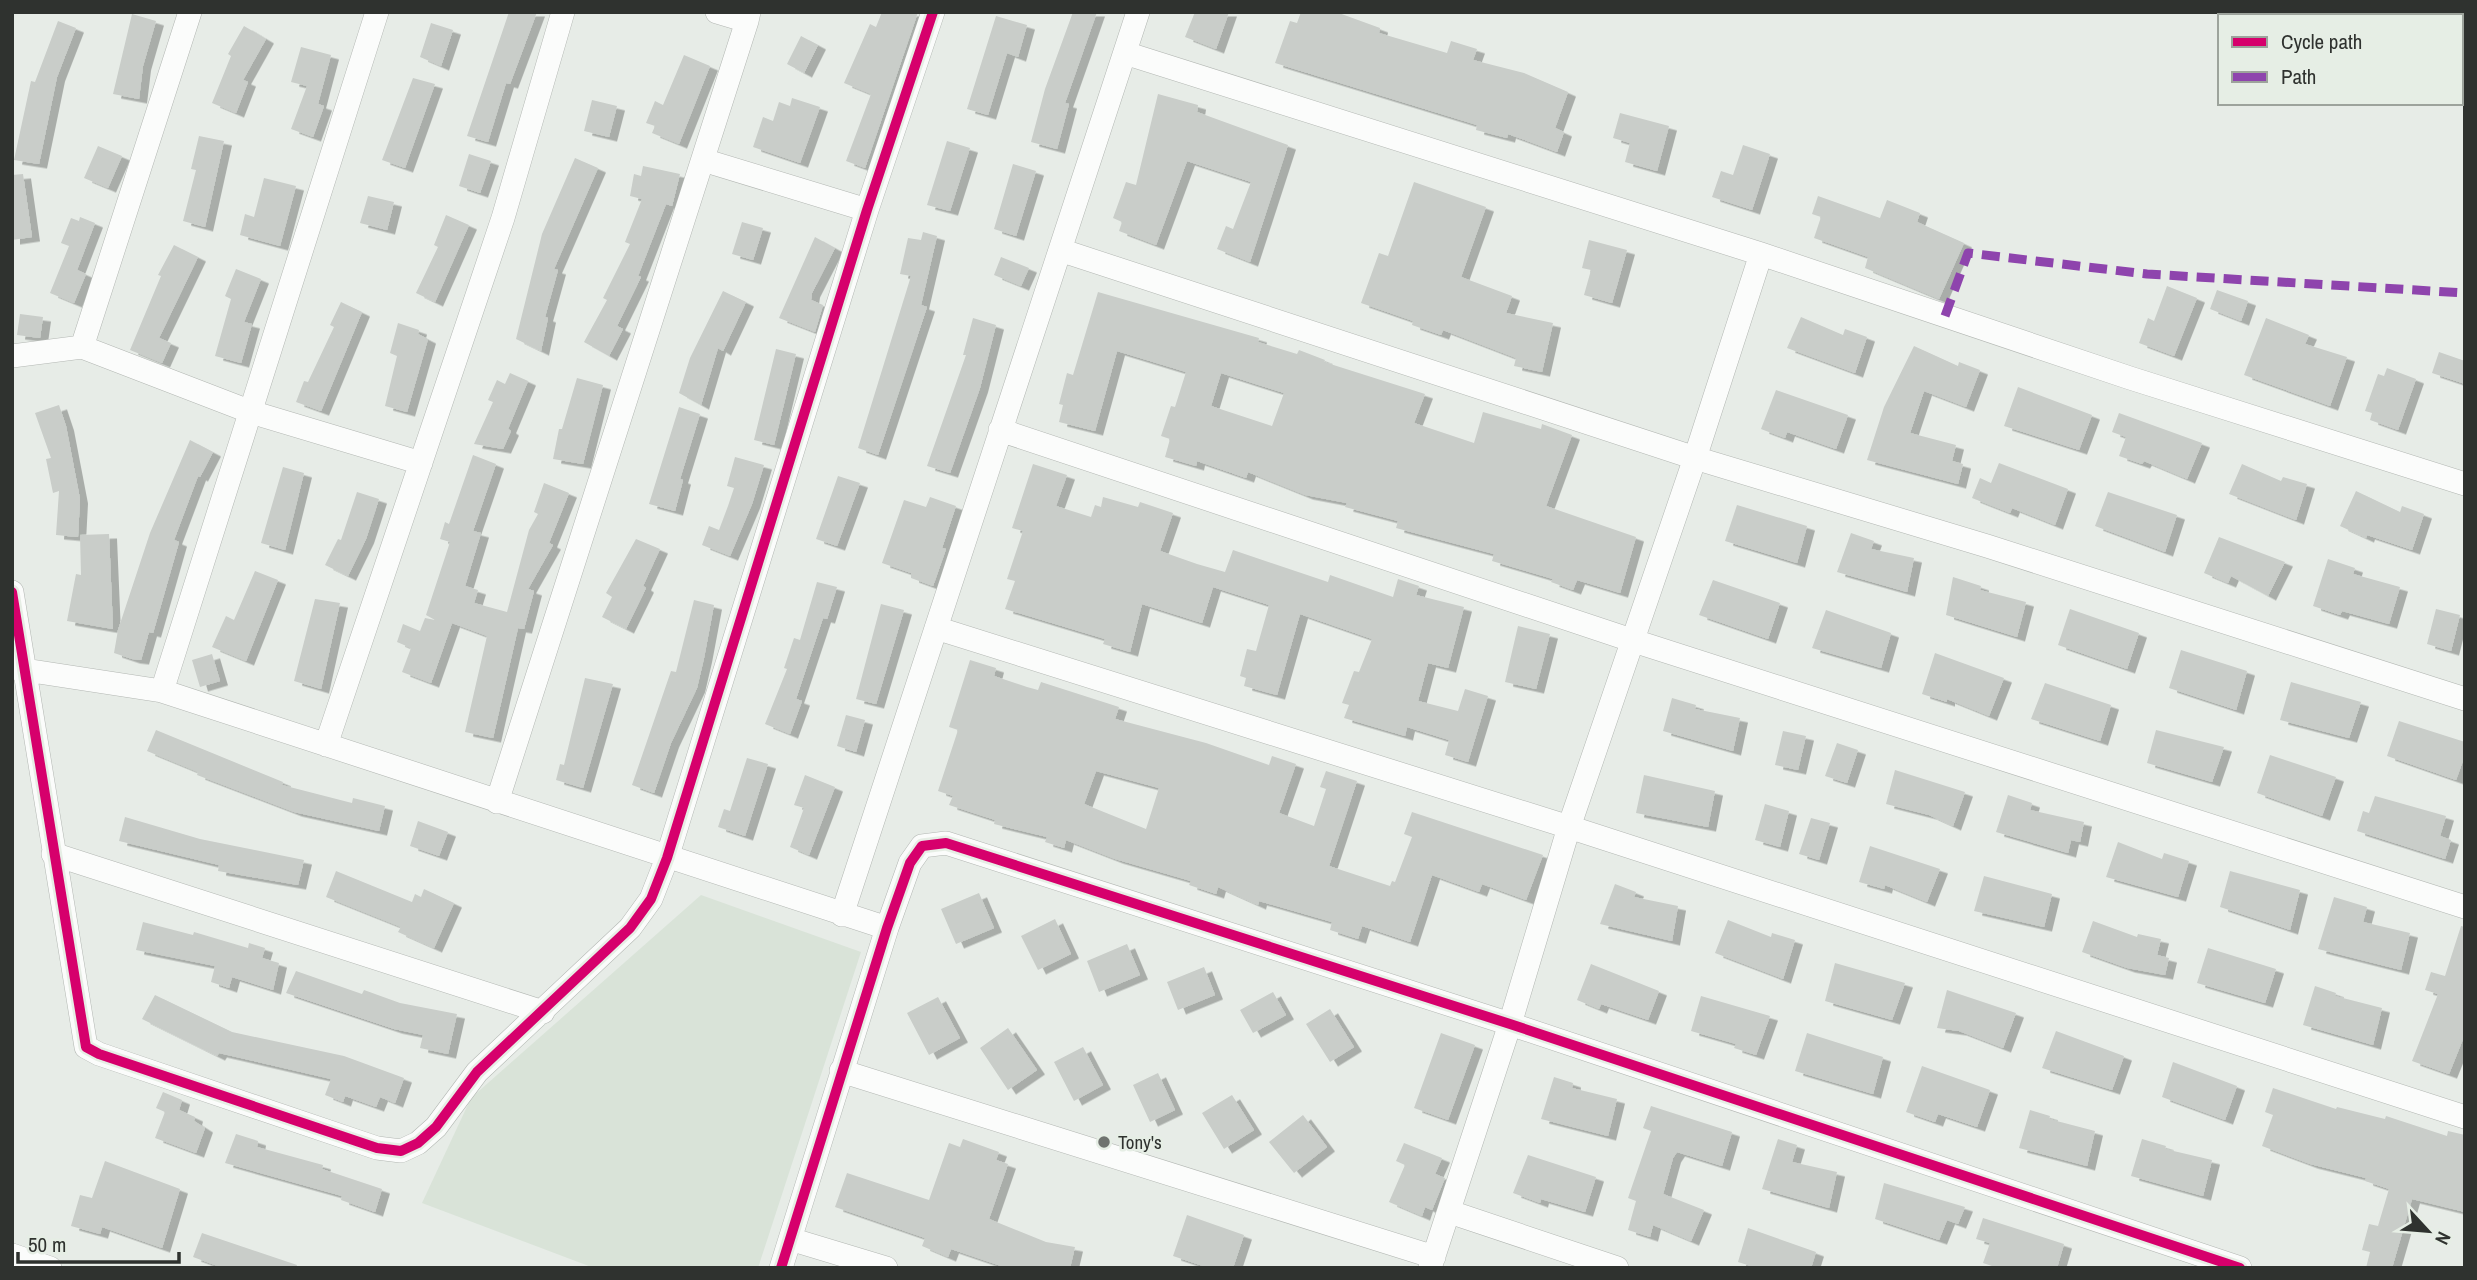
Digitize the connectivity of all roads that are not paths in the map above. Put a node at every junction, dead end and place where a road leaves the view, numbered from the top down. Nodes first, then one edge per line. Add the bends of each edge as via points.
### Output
1 (190, 12) edge
2 (377, 12) edge
3 (563, 12) edge
4 (718, 12) edge
5 (933, 12) edge
6 (1138, 12) edge
7 (748, 16) edge
8 (1125, 53) junction
9 (703, 160) junction
10 (867, 209) junction
11 (1060, 250) junction
12 (1761, 254) junction
13 (82, 347) junction
14 (12, 356) edge
15 (251, 412) junction
16 (1000, 430) junction
17 (1695, 458) junction
18 (421, 463) junction
19 (2465, 484) edge
20 (12, 592) edge
21 (936, 628) junction
22 (1634, 640) junction
23 (18, 668) edge
24 (162, 691) junction
25 (2465, 699) edge
26 (326, 745) junction
27 (498, 802) junction
28 (1569, 827) junction
29 (53, 854) junction
30 (667, 858) junction
31 (2465, 907) edge
32 (842, 915) junction
33 (887, 928) junction
34 (543, 1012) junction
35 (1510, 1024) junction
36 (841, 1071) junction
37 (2465, 1117) edge
38 (1450, 1212) junction
39 (790, 1239) junction
40 (12, 1255) edge
41 (1432, 1262) edge
42 (50, 1268) edge
43 (781, 1268) edge
44 (886, 1268) edge
45 (1617, 1268) edge
46 (2240, 1268) edge

1 - 13 street
2 - 15 street
3 - 18 street via 503,218
4 - 7 street
5 - 10 street
6 - 8 street
7 - 9 street
8 - 11 street
8 - 12 street
9 - 10 street
9 - 27 street
10 - 30 street
11 - 16 street
11 - 17 street
12 - 17 street
12 - 19 street
13 - 14 street
13 - 15 street
15 - 18 street
15 - 24 street
16 - 21 street
16 - 22 street
17 - 22 street
17 - 25 street
18 - 26 street
20 - 23 street
21 - 28 street
21 - 32 street
22 - 28 street
22 - 31 street
23 - 24 street
23 - 29 street
24 - 26 street
26 - 27 street
27 - 30 street
28 - 35 street
28 - 37 street
29 - 34 street
29 - 34 street via 86,1047 377,1148 401,1151 418,1143 436,1127 477,1072
30 - 32 street
30 - 34 street via 651,899 630,928
32 - 33 street
33 - 35 street via 910,863 922,846 946,843
33 - 36 street
35 - 38 street
35 - 46 street
36 - 39 street
36 - 41 street
38 - 41 street
38 - 45 street
39 - 43 street
39 - 44 street
40 - 42 street

